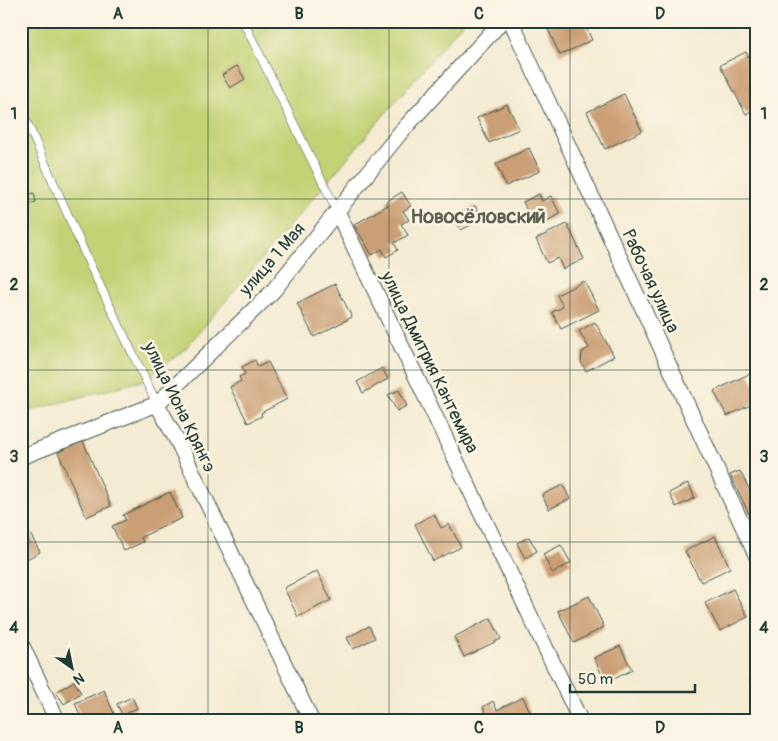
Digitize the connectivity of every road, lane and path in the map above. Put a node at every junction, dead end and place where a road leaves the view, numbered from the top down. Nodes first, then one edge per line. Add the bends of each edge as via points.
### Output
1 (243, 21) edge
2 (502, 21) edge
3 (510, 21) edge
4 (21, 109) edge
5 (337, 211) junction
6 (157, 404) junction
7 (21, 456) edge
8 (757, 557) edge
9 (21, 644) edge
10 (57, 720) edge
11 (311, 720) edge
12 (580, 720) edge

1 - 5 lane, улица Дмитрия Кантемира
2 - 5 street, улица 1 Мая via 400,133
3 - 8 street, Рабочая улица
4 - 6 lane, улица Иона Крянгэ via 90,266
5 - 6 street, улица 1 Мая via 273,291
5 - 12 street, улица Дмитрия Кантемира
6 - 7 street, улица 1 Мая
6 - 11 street, улица Иона Крянгэ
9 - 10 street

